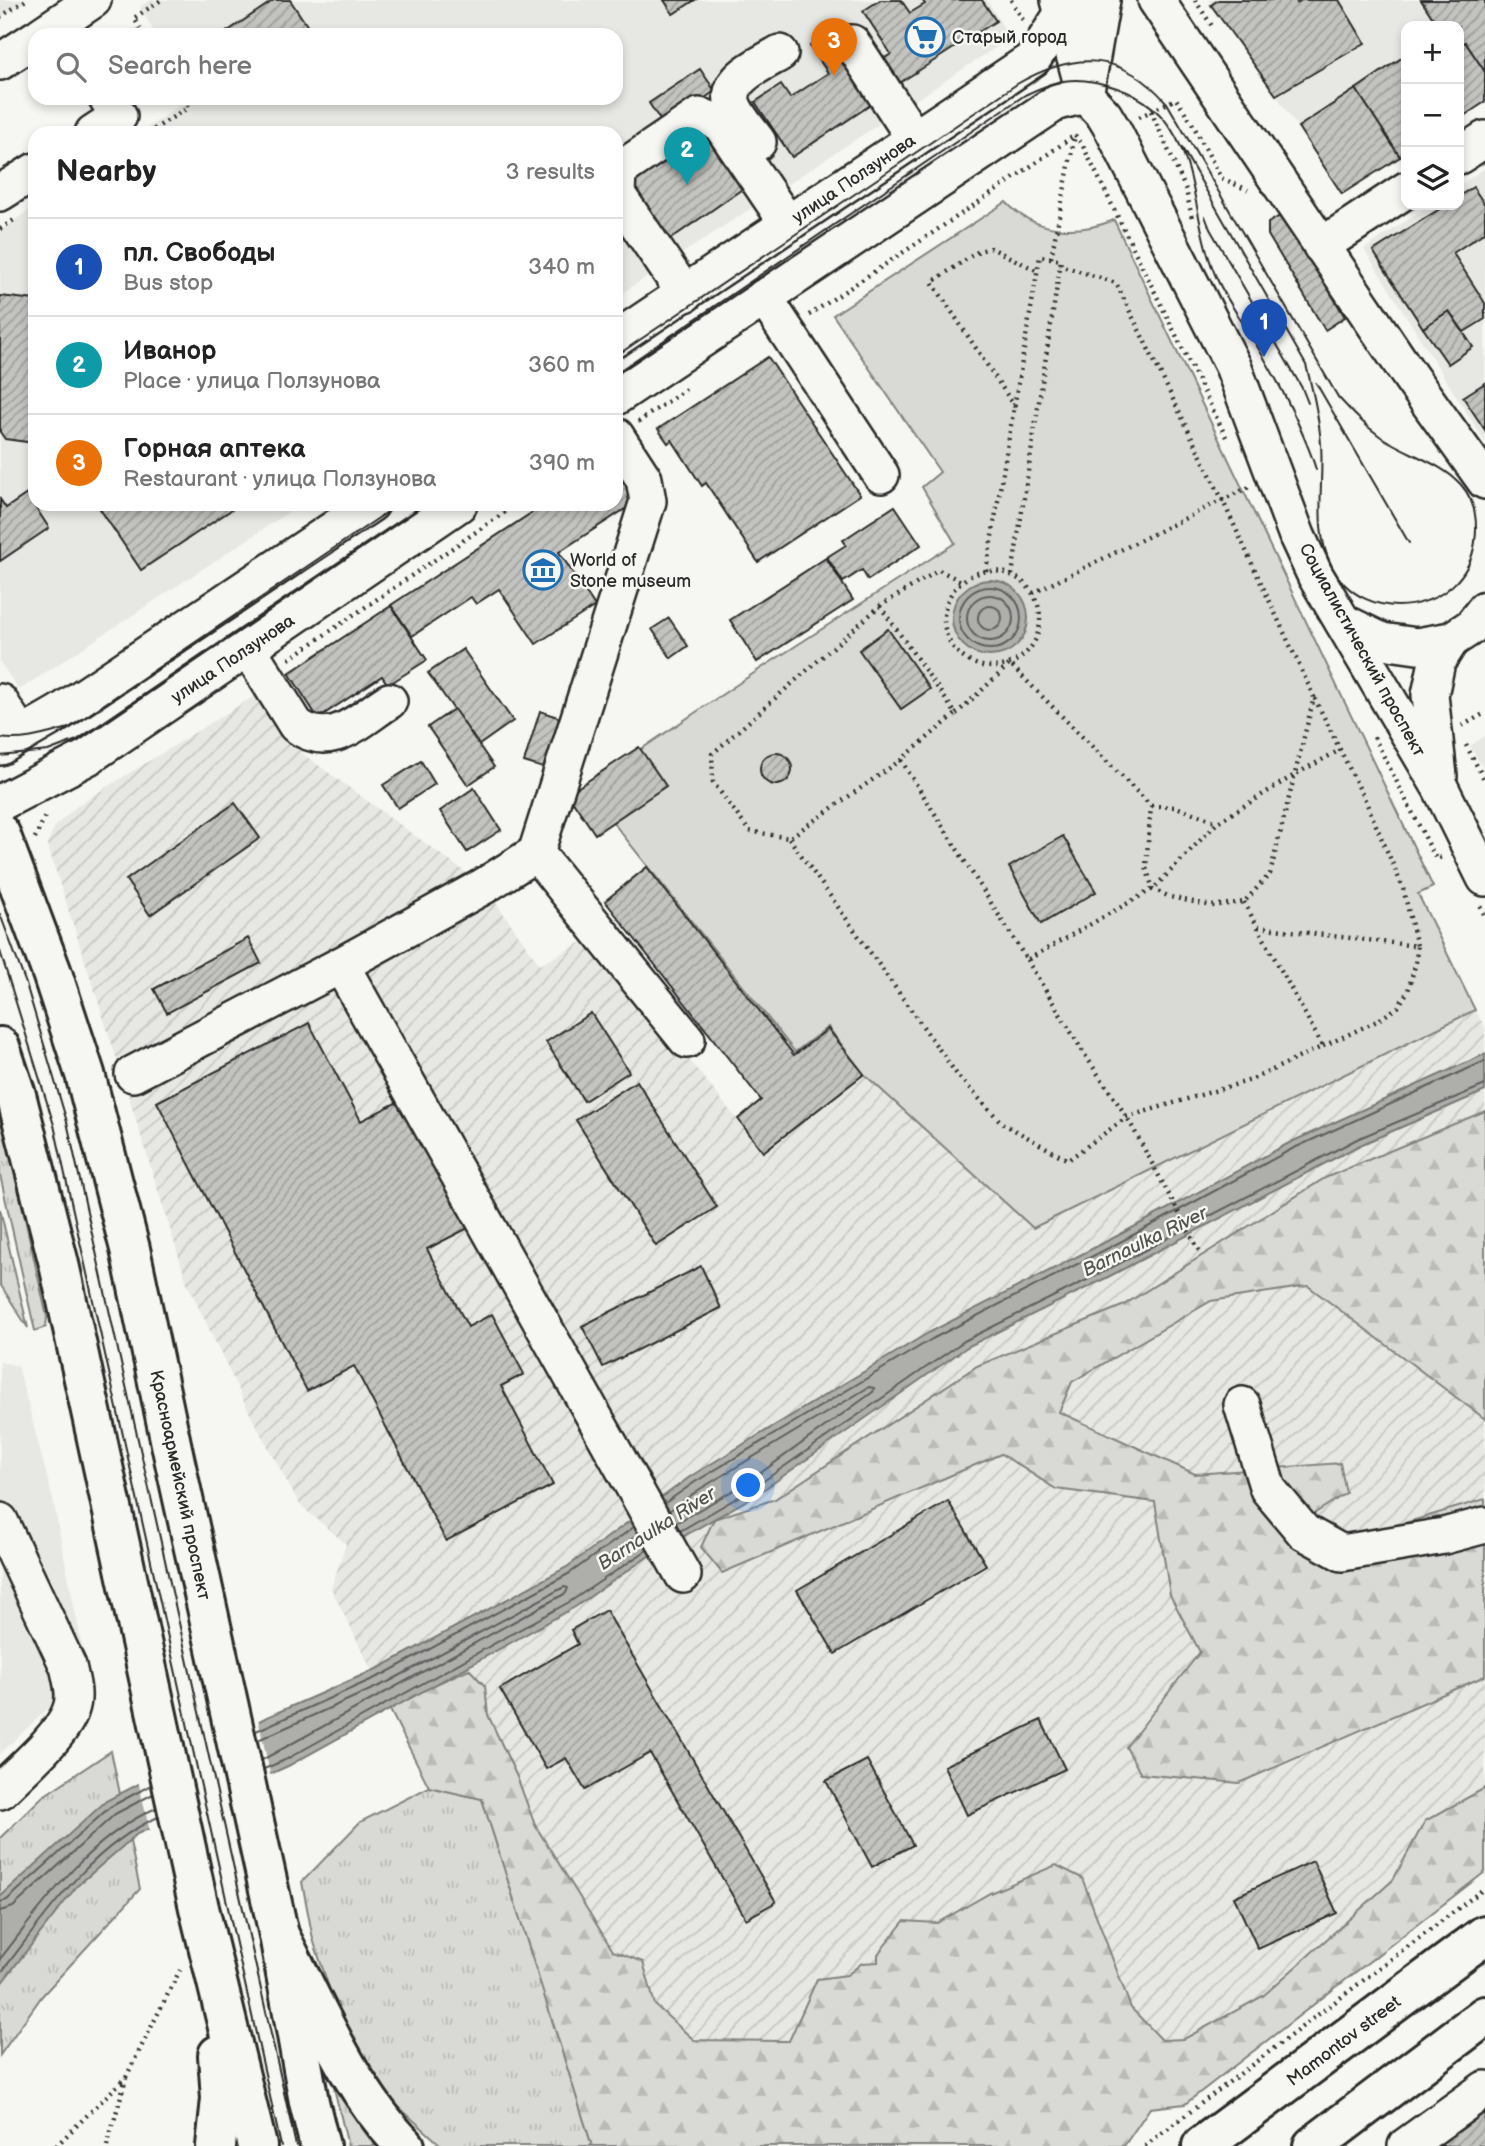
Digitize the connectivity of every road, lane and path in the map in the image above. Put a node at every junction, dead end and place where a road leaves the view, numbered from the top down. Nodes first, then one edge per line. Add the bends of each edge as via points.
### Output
1 (26, 0) edge
2 (93, 0) edge
3 (161, 0) edge
4 (1011, 0) edge
5 (1102, 0) edge
6 (1156, 0) edge
7 (1064, 4) edge
8 (0, 17) edge
9 (57, 28) edge
10 (140, 28) edge
11 (1017, 30) dead end
12 (852, 43) dead end
13 (28, 46) edge
14 (780, 53) dead end
15 (0, 62) edge
16 (1082, 104) junction
17 (111, 105) edge
18 (188, 105) edge
19 (1139, 117) dead end
20 (103, 126) edge
21 (159, 126) edge
22 (914, 138) junction
23 (1485, 139) edge
24 (1464, 153) edge
25 (623, 168) edge
26 (28, 175) edge
27 (0, 193) edge
28 (1401, 193) edge
29 (1255, 200) dead end
30 (623, 203) edge
31 (796, 218) junction
32 (1321, 246) junction
33 (1051, 258) junction
34 (1060, 265) junction
35 (1038, 271) junction
36 (685, 293) junction
37 (772, 310) junction
38 (623, 335) edge
39 (693, 384) dead end
40 (623, 393) edge
41 (1015, 407) junction
42 (623, 431) edge
43 (623, 447) edge
44 (881, 475) dead end
45 (1485, 481) edge
46 (1251, 486) dead end
47 (1222, 499) junction
48 (361, 511) edge
49 (449, 511) edge
50 (986, 571) junction
51 (1012, 575) junction
52 (961, 581) junction
53 (1033, 593) junction
54 (880, 606) junction
55 (1485, 609) edge
56 (1343, 622) junction
57 (1451, 640) junction
58 (248, 648) junction
59 (1010, 664) junction
60 (1314, 697) junction
61 (389, 701) dead end
62 (0, 702) edge
63 (1485, 713) edge
64 (956, 714) junction
65 (1457, 729) dead end
66 (1463, 739) dead end
67 (10, 741) edge
68 (1340, 750) junction
69 (901, 760) junction
70 (1296, 774) junction
71 (1485, 781) edge
72 (1440, 787) junction
73 (0, 803) edge
74 (1151, 806) junction
75 (1218, 822) junction
76 (0, 834) edge
77 (789, 838) junction
78 (1477, 843) edge
79 (536, 853) junction
80 (1485, 878) edge
81 (1153, 889) junction
82 (1244, 902) junction
83 (1258, 926) junction
84 (1417, 946) junction
85 (1027, 960) junction
86 (341, 965) junction
87 (687, 1040) dead end
88 (0, 1047) edge
89 (1323, 1047) junction
90 (133, 1074) dead end
91 (1127, 1117) junction
92 (1201, 1254) dead end
93 (1242, 1405) dead end
94 (1, 1521) edge
95 (1485, 1525) edge
96 (683, 1575) dead end
97 (0, 1791) edge
98 (1485, 1888) edge
99 (279, 1935) junction
100 (1485, 1936) edge
101 (189, 1970) junction
102 (1485, 2016) edge
103 (126, 2077) junction
104 (1485, 2089) edge
105 (1380, 2095) junction
106 (56, 2146) edge
107 (107, 2146) edge
108 (216, 2146) edge
109 (257, 2146) edge
110 (320, 2146) edge
111 (405, 2146) edge
112 (1144, 2146) edge
113 (1202, 2146) edge
114 (1313, 2146) edge
115 (1335, 2146) edge
116 (1406, 2146) edge

1 - 8 path
2 - 9 street
3 - 10 path via 134,18
4 - 11 path via 1023,19
5 - 16 street
6 - 32 street
7 - 16 street, Социалистический проспект
7 - 22 street, улица Ползунова via 1033,59
12 - 22 street
13 - 15 street
14 - 31 street via 742,76 732,93 733,106
16 - 37 street
16 - 56 street, Социалистический проспект via 1233,366 1297,536
17 - 20 street via 118,116
18 - 21 path
19 - 29 path via 1175,99 1221,177 1248,190
22 - 31 street, улица Ползунова
23 - 24 street
25 - 31 street via 699,116 719,122
26 - 27 street
28 - 32 street
30 - 36 street
31 - 36 street, улица Ползунова
32 - 45 street
33 - 34 path via 1061,260
33 - 35 path via 1040,256
33 - 37 path via 1075,135 804,318
34 - 47 path via 1115,283
34 - 51 path
35 - 41 path
35 - 41 path via 991,248 932,282
36 - 38 street, улица Ползунова
37 - 40 street
37 - 44 street
39 - 42 path
41 - 50 path
43 - 79 street via 644,479 648,501
46 - 47 path
47 - 53 path
47 - 60 path
48 - 67 street via 60,713
49 - 58 street, улица Ползунова
50 - 51 path
50 - 52 path
51 - 53 path
52 - 54 path via 939,570
52 - 59 path via 945,606 946,637 954,650 980,666
53 - 59 path via 1040,626 1024,655
54 - 64 path
54 - 77 path via 712,754 713,782 749,831
55 - 57 street via 1471,627
56 - 57 street via 1382,641 1417,646
56 - 72 street, Социалистический проспект
57 - 72 street via 1437,662 1430,695
58 - 61 street via 296,725 307,733 337,734
58 - 73 street, улица Ползунова via 88,757
59 - 64 path
59 - 74 path
60 - 68 path
60 - 70 path
62 - 67 street
63 - 65 path
64 - 69 path
66 - 71 path
68 - 70 path
68 - 84 path via 1403,888
69 - 77 path
69 - 85 path
70 - 75 path
70 - 82 path via 1270,874
72 - 78 street, Социалистический проспект
74 - 75 path via 1176,807
74 - 81 path via 1146,867
75 - 81 path
76 - 99 main road, Красноармейский проспект via 85,1074 130,1249
77 - 91 path via 958,1076 1002,1123 1068,1160
78 - 80 street, Социалистический проспект
79 - 86 street via 484,887
79 - 87 street
81 - 82 path via 1212,906
81 - 85 path
82 - 83 path
83 - 84 path
83 - 89 path
84 - 89 path via 1413,975 1398,1007
85 - 91 path
86 - 90 street
86 - 96 street
88 - 101 main road via 60,1264 199,1908
89 - 91 path via 1251,1080
91 - 92 path
93 - 95 street via 1268,1489 1304,1532 1342,1553
94 - 97 street via 68,1666 73,1690 72,1708 63,1726
98 - 112 path
99 - 110 main road, Красноармейский проспект
99 - 111 main road via 343,2061 385,2126
100 - 113 main road, Mamontov street
101 - 103 path
101 - 108 main road via 221,2099
101 - 109 main road
102 - 105 main road
103 - 106 path
103 - 107 path
104 - 116 street
105 - 114 main road
105 - 115 main road

